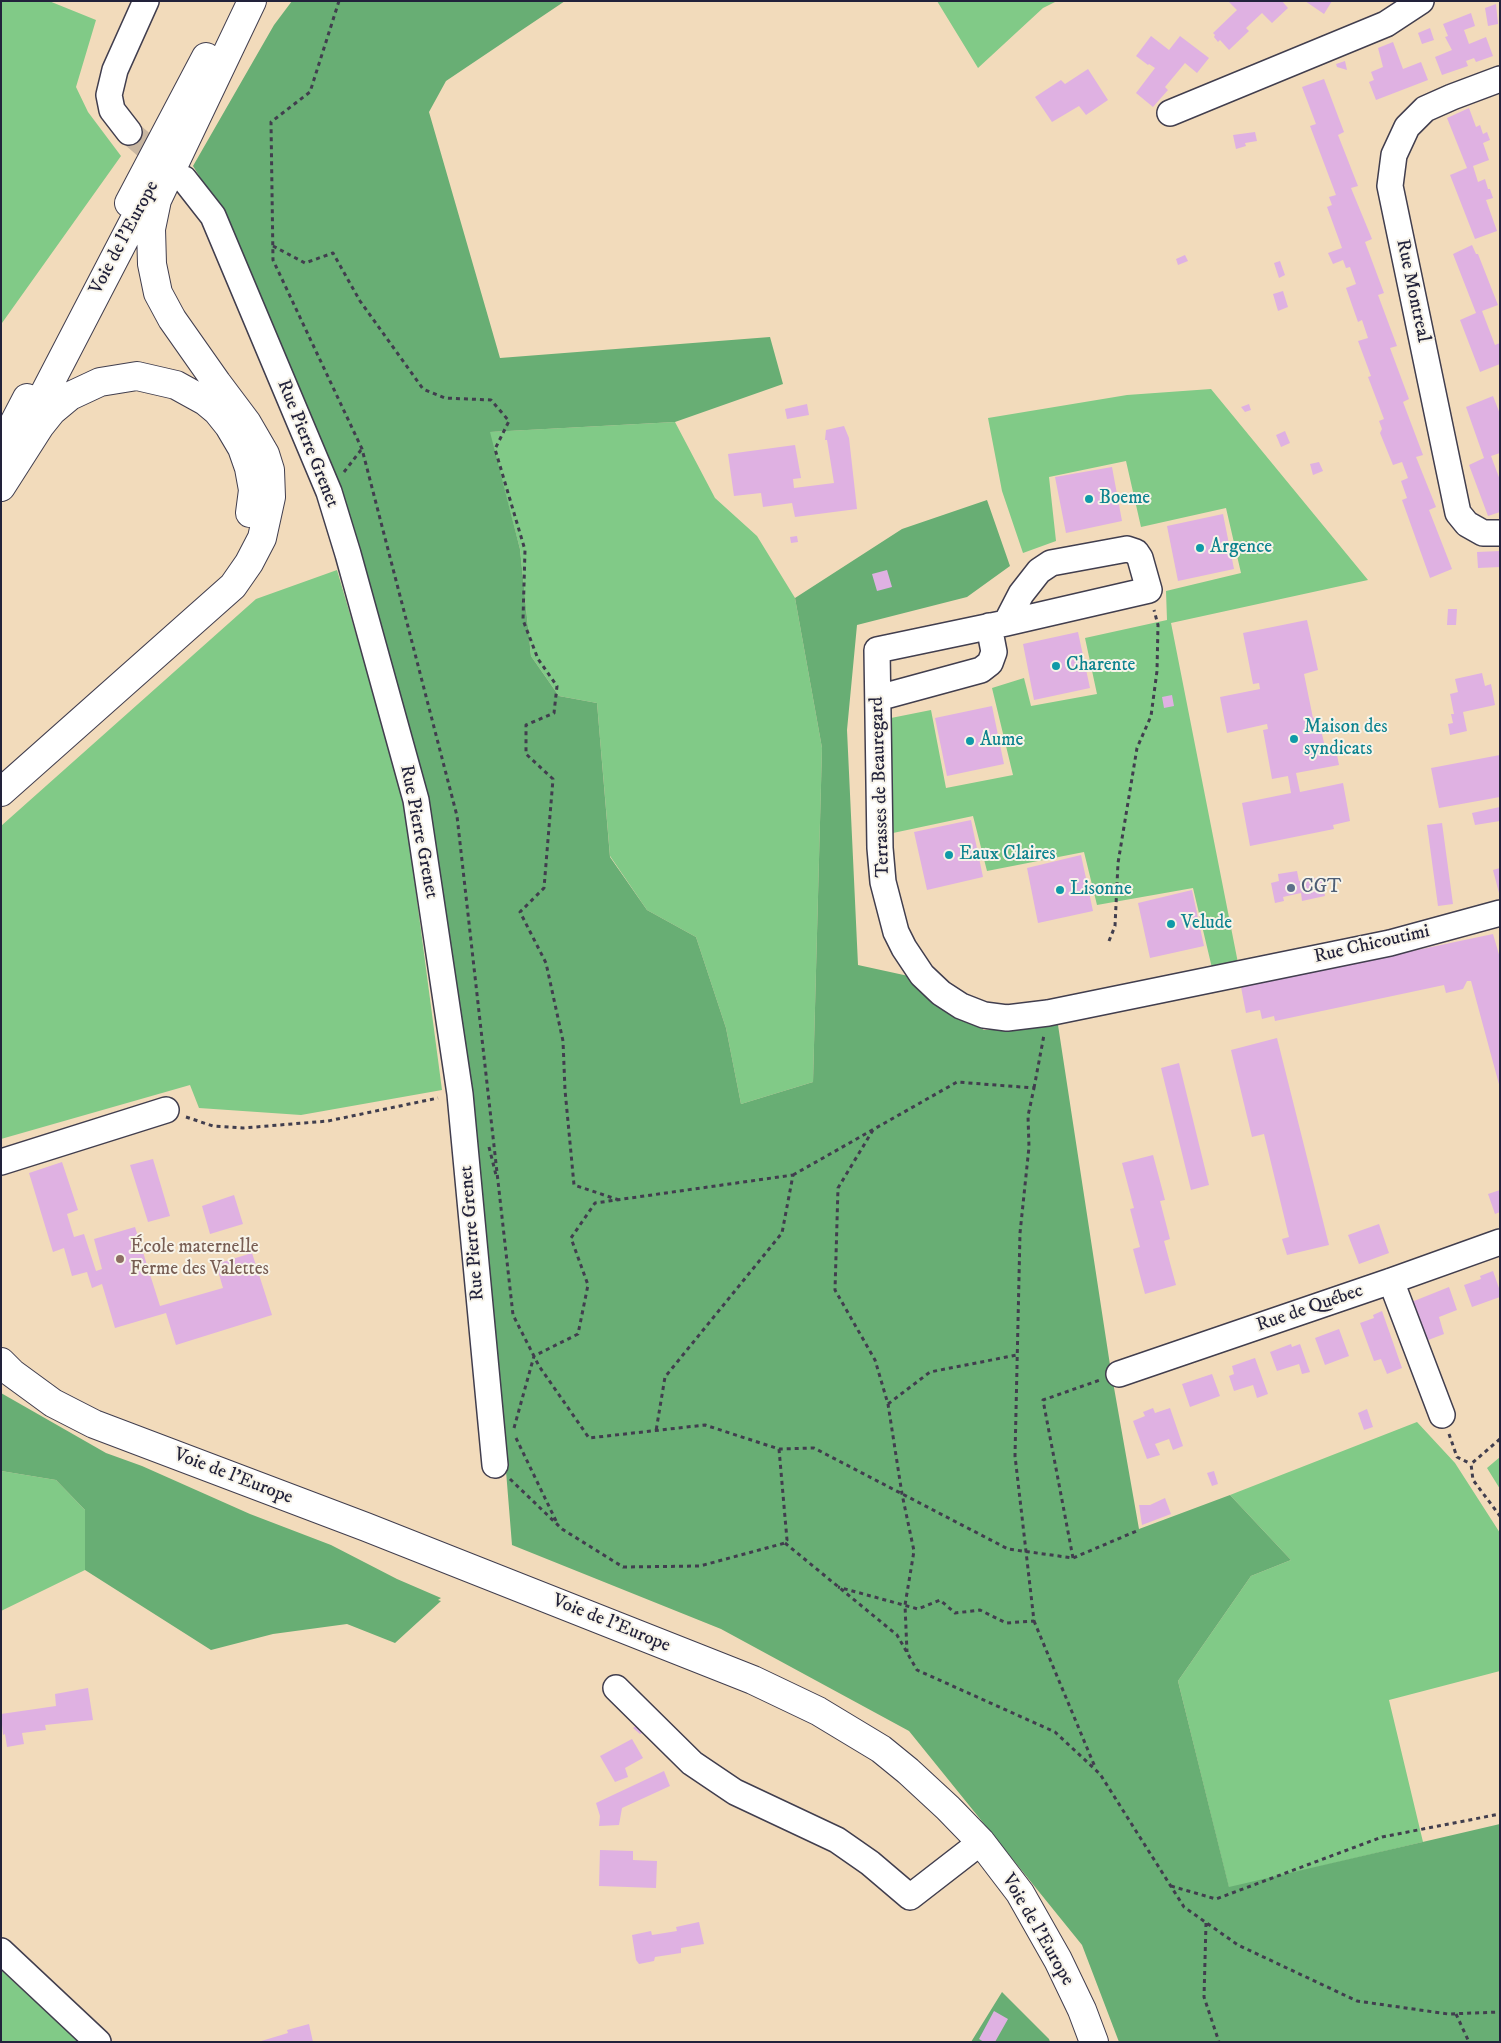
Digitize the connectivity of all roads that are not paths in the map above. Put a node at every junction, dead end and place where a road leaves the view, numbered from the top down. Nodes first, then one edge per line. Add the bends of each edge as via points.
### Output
1 (146, 1) edge
2 (239, 1) edge
3 (252, 1) edge
4 (1421, 1) edge
5 (1500, 79) edge
6 (1170, 112) dead end
7 (129, 132) tunnel mouth
8 (184, 179) tunnel mouth
9 (1, 448) edge
10 (1, 477) edge
11 (1, 487) edge
12 (1500, 533) edge
13 (998, 624) junction
14 (878, 698) junction
15 (1, 770) edge
16 (1, 792) edge
17 (1500, 913) edge
18 (1243, 974) joint
19 (166, 1110) road end
20 (1, 1162) edge
21 (1500, 1242) edge
22 (1391, 1281) junction
23 (1, 1362) edge
24 (1119, 1374) road end
25 (1, 1379) edge
26 (1442, 1415) road end
27 (495, 1465) road end
28 (616, 1688) dead end
29 (975, 1846) junction
30 (1, 1952) edge
31 (98, 2042) edge
32 (1074, 2042) edge
33 (1094, 2042) edge

1 - 7 street via 115,70 109,95 112,110
2 - 9 main road via 205,57
3 - 10 main road, Voie de l'Europe via 128,230
3 - 16 main road via 157,200 151,229 152,264 158,294 265,454 270,470 271,497 262,538 233,586
4 - 6 street via 1386,24
5 - 12 street, Rue Montreal via 1425,109 1407,127 1394,155 1390,186 1458,513 1467,524 1483,533
8 - 27 street, Rue Pierre Grenet via 212,216 329,492 416,800 460,1094
11 - 15 main road via 40,426 70,396 100,382 137,376 176,385 217,411 242,448 253,490 251,513 236,556
13 - 13 street, Terrasses de Beauregard via 1149,590 1140,558 1136,552 1127,549 1051,563 1039,571
13 - 14 street via 990,663 981,670
13 - 14 street, Terrasses de Beauregard via 877,650
14 - 18 street, Terrasses de Beauregard via 883,882 896,932 904,948 922,975 941,993 984,1015 1007,1018 1048,1013
17 - 18 street, Rue Chicoutimi via 1418,936
19 - 20 street
21 - 22 street, Rue de Québec
22 - 24 street, Rue de Québec
22 - 26 street
23 - 29 main road, Voie de l'Europe via 54,1403 94,1424 725,1669 818,1711 881,1749 908,1771 948,1808
25 - 29 main road, Voie de l'Europe via 53,1418 74,1428 358,1544 732,1686 804,1720 853,1748 894,1777
28 - 29 street via 692,1763 735,1792 838,1840 910,1897
29 - 32 main road, Voie de l'Europe via 1038,1954
29 - 33 main road, Voie de l'Europe via 1020,1893 1058,1960
30 - 31 street

